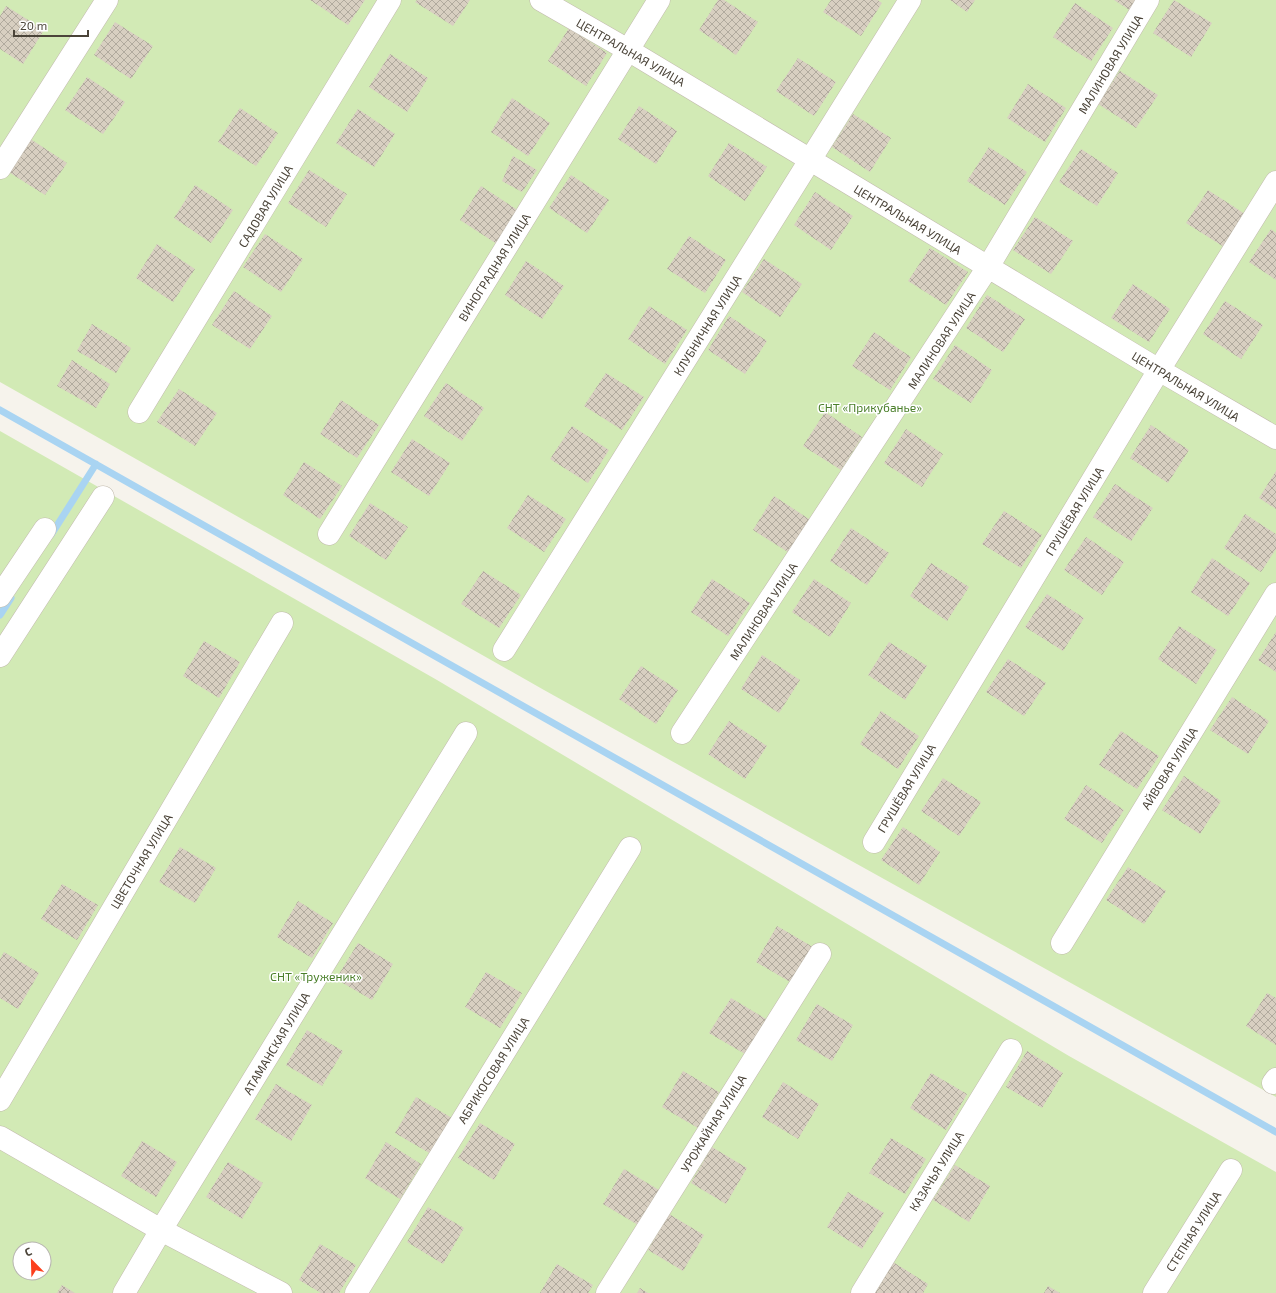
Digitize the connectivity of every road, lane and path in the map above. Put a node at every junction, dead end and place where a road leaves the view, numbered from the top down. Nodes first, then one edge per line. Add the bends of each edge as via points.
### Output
1 (107, 0) edge
2 (390, 0) edge
3 (541, 0) edge
4 (660, 0) edge
5 (910, 0) edge
6 (1148, 0) edge
7 (628, 50) junction
8 (811, 160) junction
9 (0, 168) edge
10 (1276, 182) edge
11 (988, 267) junction
12 (1159, 370) junction
13 (139, 412) dead end
14 (1276, 438) edge
15 (103, 497) dead end
16 (45, 529) dead end
17 (329, 534) dead end
18 (1276, 594) edge
19 (0, 596) edge
20 (282, 623) dead end
21 (504, 650) dead end
22 (0, 656) edge
23 (466, 733) dead end
24 (682, 733) dead end
25 (874, 842) dead end
26 (630, 848) dead end
27 (1062, 943) dead end
28 (820, 954) dead end
29 (1011, 1050) dead end
30 (0, 1100) edge
31 (0, 1137) edge
32 (1231, 1170) dead end
33 (162, 1230) junction
34 (124, 1293) edge
35 (281, 1293) edge
36 (356, 1293) edge
37 (607, 1293) edge
38 (862, 1293) edge
39 (1154, 1293) edge

1 - 9 street
2 - 13 street, САДОВАЯ УЛИЦА
3 - 7 street, ЦЕНТРАЛЬНАЯ УЛИЦА
4 - 7 street, ВИНОГРАДНАЯ УЛИЦА
5 - 8 street, КЛУБНИЧНАЯ УЛИЦА
6 - 11 street, МАЛИНОВАЯ УЛИЦА
7 - 8 street, ЦЕНТРАЛЬНАЯ УЛИЦА
7 - 17 street, ВИНОГРАДНАЯ УЛИЦА
8 - 11 street, ЦЕНТРАЛЬНАЯ УЛИЦА
8 - 21 street, КЛУБНИЧНАЯ УЛИЦА
10 - 12 street, ГРУШЁВАЯ УЛИЦА
11 - 12 street, ЦЕНТРАЛЬНАЯ УЛИЦА
11 - 24 street, МАЛИНОВАЯ УЛИЦА
12 - 14 street, ЦЕНТРАЛЬНАЯ УЛИЦА
12 - 25 street, ГРУШЁВАЯ УЛИЦА
15 - 22 street
16 - 19 street
18 - 27 street, АЙВОВАЯ УЛИЦА
20 - 30 street, ЦВЕТОЧНАЯ УЛИЦА
23 - 33 street, АТАМАНСКАЯ УЛИЦА
26 - 36 street, АБРИКОСОВАЯ УЛИЦА
28 - 37 street, УРОЖАЙНАЯ УЛИЦА
29 - 38 street, КАЗАЧЬЯ УЛИЦА
31 - 33 street
32 - 39 street, СТЕПНАЯ УЛИЦА
33 - 34 street, АТАМАНСКАЯ УЛИЦА
33 - 35 street

